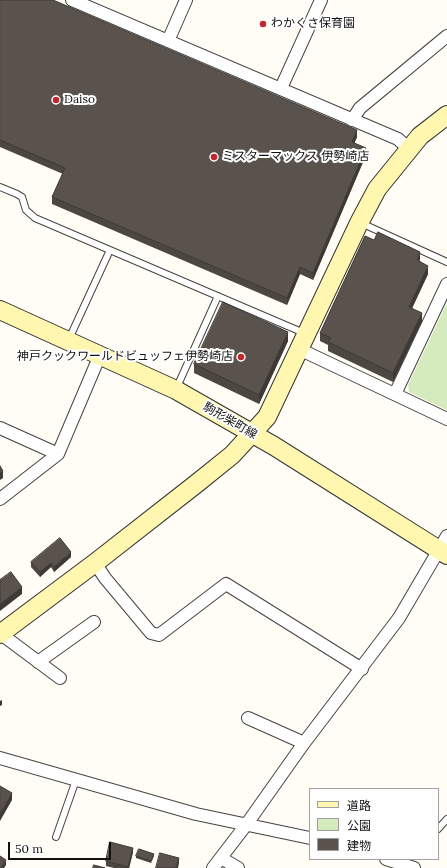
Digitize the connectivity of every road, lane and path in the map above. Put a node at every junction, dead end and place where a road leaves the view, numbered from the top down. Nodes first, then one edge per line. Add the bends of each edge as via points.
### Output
1 (72, 0) edge
2 (186, 0) edge
3 (321, 0) edge
4 (447, 36) edge
5 (168, 41) junction
6 (281, 88) junction
7 (447, 115) edge
8 (352, 120) junction
9 (409, 149) junction
10 (0, 186) edge
11 (360, 223) junction
12 (110, 250) junction
13 (447, 262) edge
14 (447, 284) edge
15 (218, 296) junction
16 (0, 310) edge
17 (68, 340) junction
18 (303, 342) junction
19 (100, 355) junction
20 (176, 390) junction
21 (395, 394) junction
22 (447, 419) edge
23 (0, 428) edge
24 (252, 433) junction
25 (58, 454) junction
26 (0, 499) edge
27 (444, 547) edge
28 (95, 563) junction
29 (94, 622) dead end
30 (0, 634) edge
31 (38, 662) junction
32 (362, 669) junction
33 (60, 678) dead end
34 (248, 718) dead end
35 (304, 743) junction
36 (0, 758) edge
37 (76, 780) junction
38 (447, 819) edge
39 (246, 825) junction
40 (439, 828) edge
41 (56, 837) dead end
42 (309, 838) edge
43 (221, 858) junction
44 (404, 861) edge
45 (213, 868) edge
46 (238, 868) edge
47 (414, 868) edge

1 - 5 street
2 - 5 street
3 - 6 street
4 - 8 street via 360,108
5 - 6 street
6 - 8 street
7 - 9 street via 420,136
8 - 9 street via 398,139
9 - 11 street via 377,189
10 - 12 lane via 22,197 26,210 35,218
11 - 13 lane
11 - 18 street
12 - 15 lane
12 - 17 lane
14 - 21 street
15 - 18 lane
15 - 20 lane
16 - 17 street, 駒形柴町線
17 - 19 street, 駒形柴町線
18 - 21 street
18 - 24 street via 267,417
19 - 20 street, 駒形柴町線
19 - 25 street
20 - 24 street, 駒形柴町線
21 - 22 street
23 - 25 street
24 - 27 street, 駒形柴町線
24 - 28 street via 232,455
25 - 26 street
27 - 32 street via 399,618
28 - 30 street
28 - 32 street via 151,633 159,635 226,584
29 - 31 street
30 - 31 street
31 - 33 street
32 - 35 street
34 - 35 street
35 - 39 street
36 - 37 street
37 - 39 street via 196,814
37 - 41 lane
38 - 40 lane
39 - 42 street
39 - 43 street
43 - 45 street
43 - 46 street
44 - 47 street

